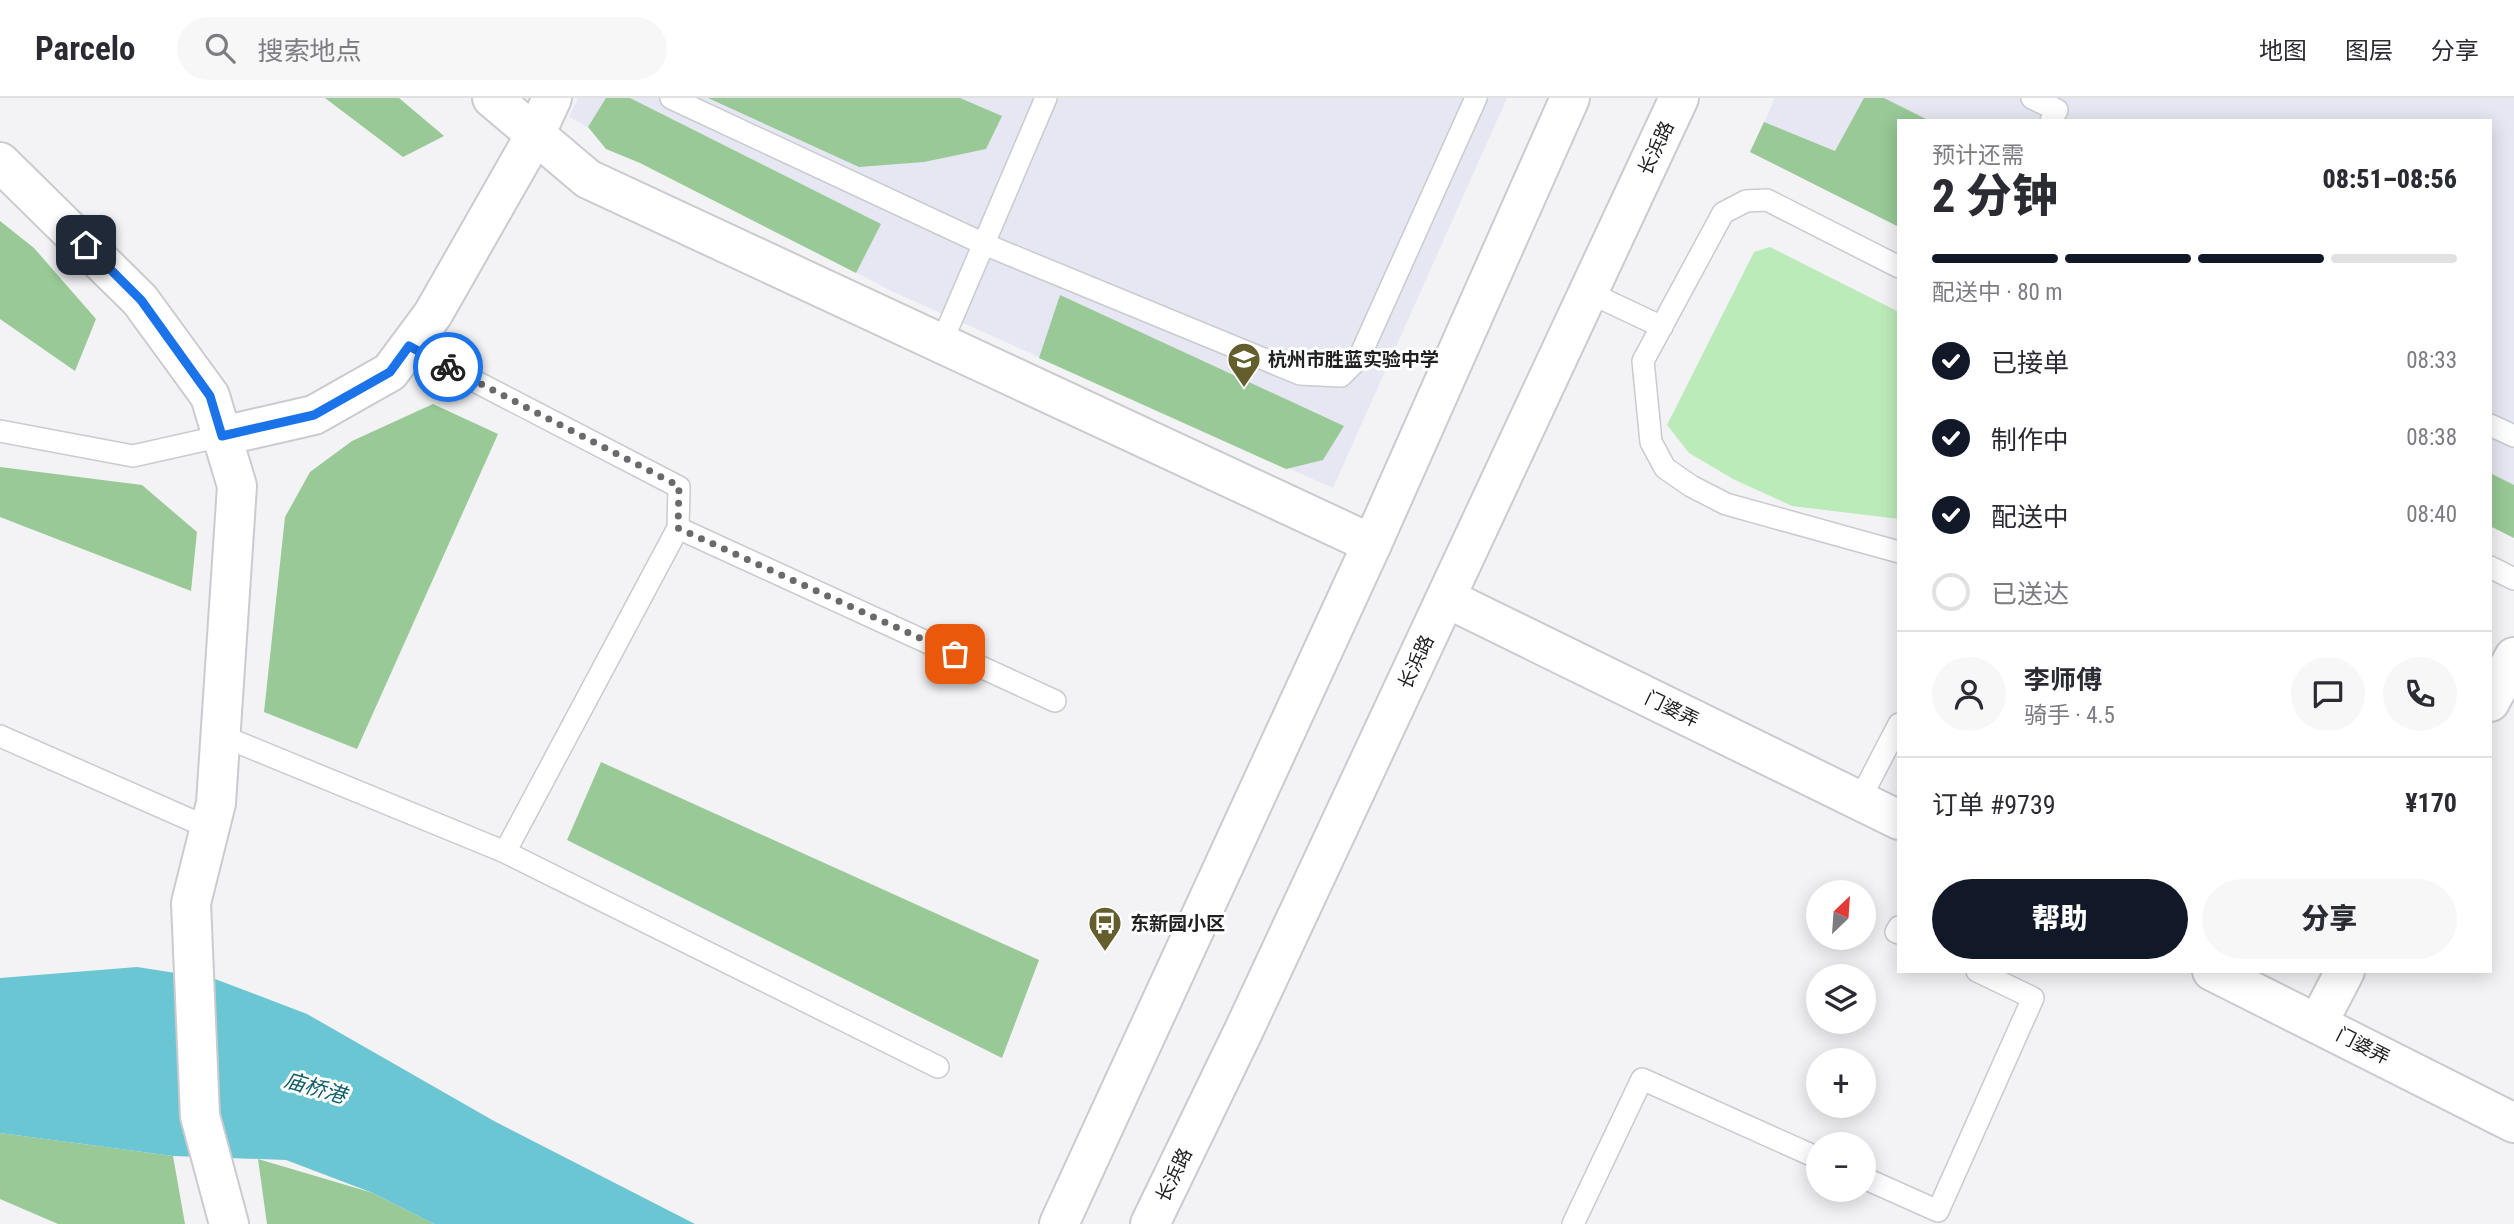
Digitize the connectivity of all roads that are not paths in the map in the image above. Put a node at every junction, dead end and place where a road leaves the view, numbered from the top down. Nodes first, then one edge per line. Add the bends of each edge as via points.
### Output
1 (492, 98) edge
2 (551, 98) edge
3 (671, 98) edge
4 (1046, 98) edge
5 (1476, 98) edge
6 (1570, 98) edge
7 (1679, 98) edge
8 (2032, 98) edge
9 (2057, 110) edge
10 (535, 135) junction
11 (0, 162) edge
12 (984, 244) junction
13 (1897, 266) edge
14 (1588, 292) junction
15 (1661, 327) junction
16 (941, 344) junction
17 (409, 346) junction
18 (2492, 426) edge
19 (0, 431) edge
20 (222, 436) junction
21 (2514, 436) edge
22 (678, 528) junction
23 (1372, 544) junction
24 (1897, 551) edge
25 (2492, 568) edge
26 (2514, 579) edge
27 (1446, 597) junction
28 (2514, 657) edge
29 (2492, 698) edge
30 (1055, 701) dead end
31 (1897, 728) edge
32 (220, 735) junction
33 (0, 737) edge
34 (1859, 801) junction
35 (1897, 819) edge
36 (209, 828) junction
37 (505, 852) junction
38 (1981, 973) edge
39 (2216, 973) edge
40 (2344, 973) edge
41 (2318, 1023) junction
42 (938, 1067) dead end
43 (2514, 1123) edge
44 (1806, 1153) edge
45 (1876, 1183) edge
46 (226, 1215) edge
47 (1059, 1224) edge
48 (1150, 1224) edge
49 (1573, 1224) edge

1 - 10 street
2 - 10 street
3 - 12 lane
4 - 12 lane
5 - 12 lane via 1359,358 1342,376 1300,374
6 - 23 street
7 - 14 street, 长浜路
8 - 9 lane
10 - 16 street via 588,179
10 - 17 street via 433,314
11 - 20 street via 141,300 210,396
12 - 16 lane
13 - 15 lane via 1768,200 1746,201 1723,213
14 - 15 lane
14 - 27 street, 长浜路
15 - 24 lane via 1643,361 1651,443 1665,468 1726,504
16 - 23 street
17 - 20 street via 390,372 314,415
17 - 22 lane via 679,486
18 - 21 lane
19 - 20 lane via 133,456
20 - 32 street via 237,486
22 - 30 lane
22 - 37 lane
23 - 47 street
25 - 26 lane
27 - 34 street, 门婆弄
27 - 48 street, 长浜路
28 - 29 street
31 - 34 lane
32 - 36 street via 216,803
32 - 37 lane
33 - 36 lane
34 - 35 street, 门婆弄
36 - 46 street via 191,903 200,1116
37 - 42 lane
38 - 45 lane via 2033,998 1938,1211
39 - 41 street, 门婆弄
40 - 41 street
41 - 43 street, 门婆弄
44 - 49 lane via 1642,1079

